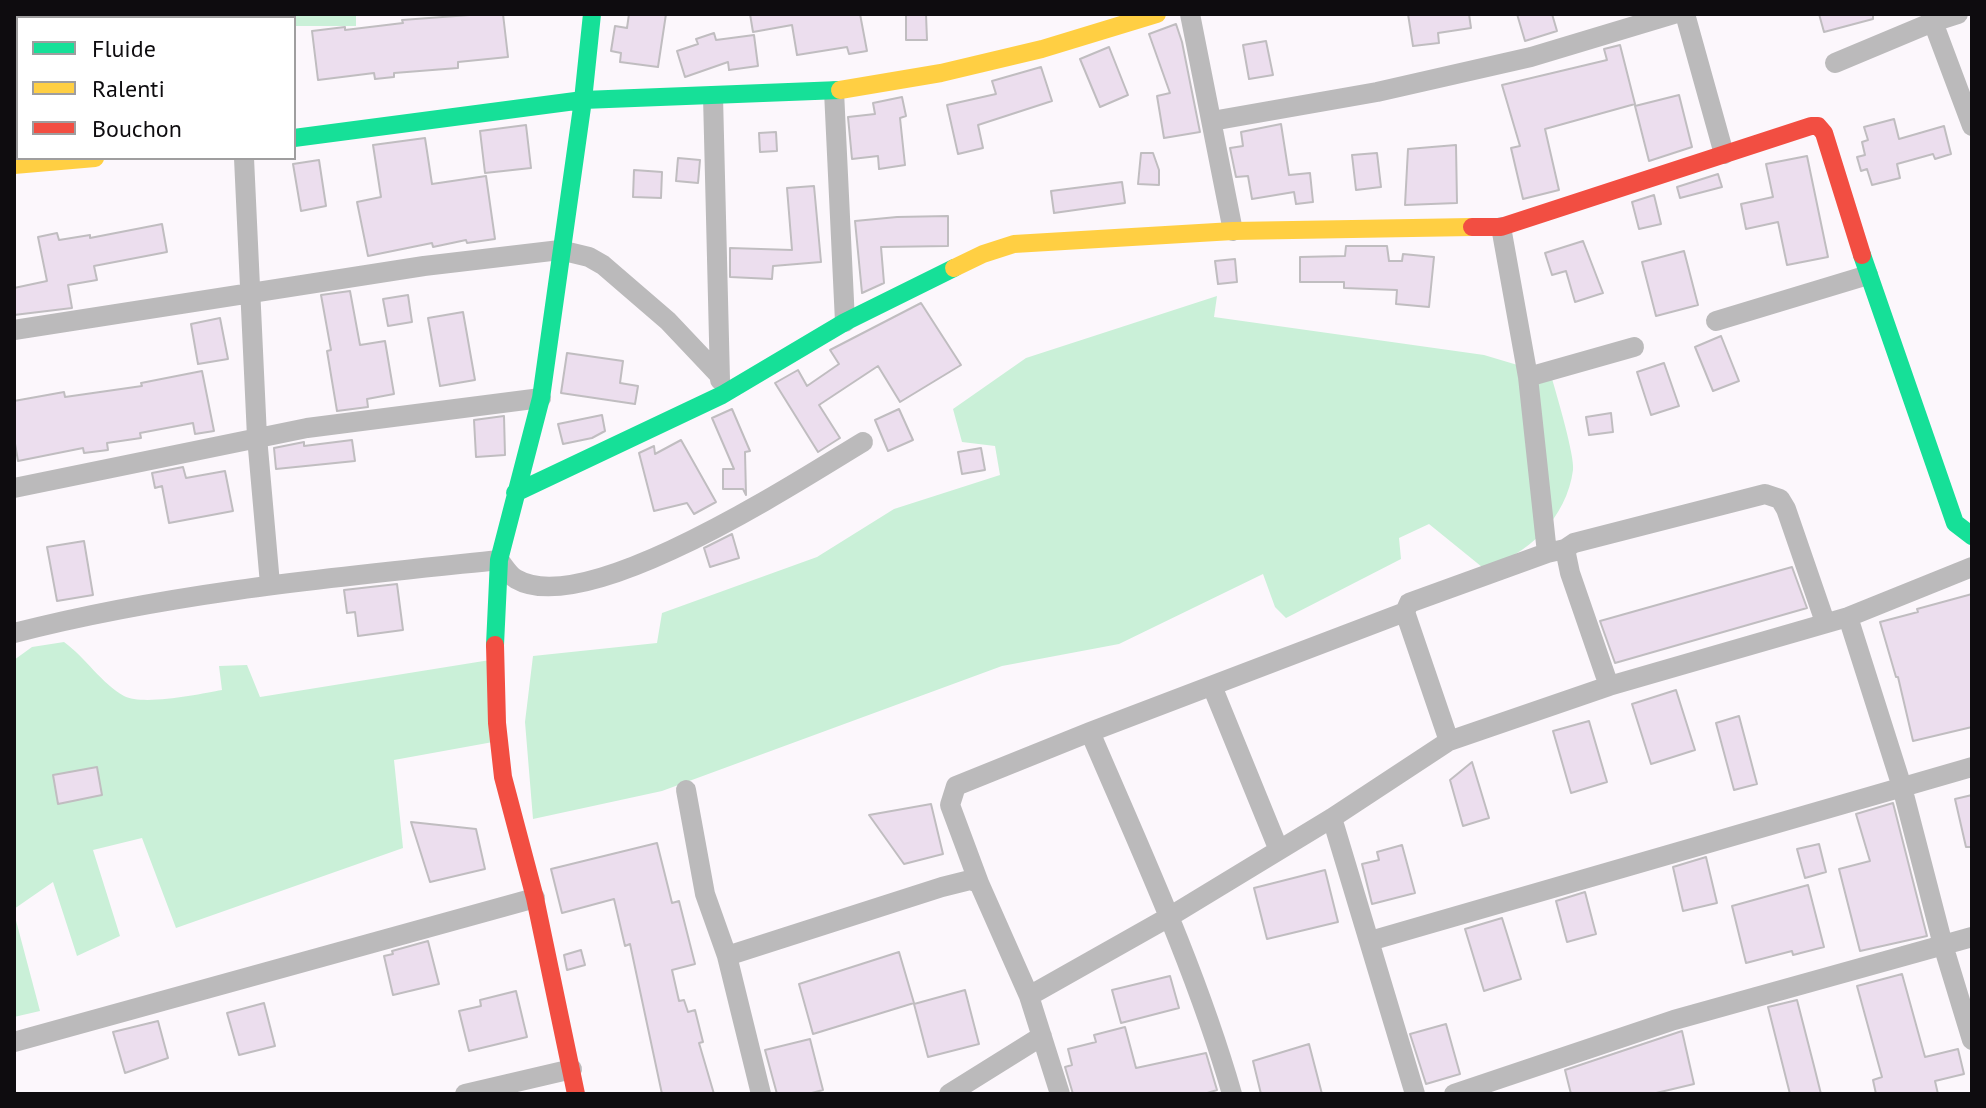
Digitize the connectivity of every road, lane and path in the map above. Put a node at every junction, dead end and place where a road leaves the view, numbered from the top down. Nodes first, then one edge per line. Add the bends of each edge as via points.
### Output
1 (592, 14) edge
2 (1157, 14) edge
3 (1190, 14) edge
4 (1674, 14) edge
5 (1685, 14) edge
6 (1958, 14) edge
7 (1933, 22) junction
8 (1835, 63) dead end
9 (834, 91) junction
10 (713, 96) junction
11 (583, 100) junction
12 (1212, 121) junction
13 (1972, 126) edge
14 (296, 138) edge
15 (1724, 154) junction
16 (72, 160) edge
17 (244, 160) edge
18 (14, 165) edge
19 (1501, 227) junction
20 (1233, 231) junction
21 (560, 250) junction
22 (1868, 275) junction
23 (252, 293) junction
24 (1716, 321) dead end
25 (845, 322) junction
26 (14, 330) edge
27 (1634, 347) dead end
28 (1528, 377) junction
29 (721, 386) junction
30 (541, 398) junction
31 (257, 437) junction
32 (863, 442) dead end
33 (14, 488) edge
34 (515, 493) junction
35 (1972, 536) edge
36 (1556, 551) junction
37 (499, 560) junction
38 (1972, 567) edge
39 (270, 584) junction
40 (1405, 612) junction
41 (1848, 617) junction
42 (1825, 622) junction
43 (14, 633) edge
44 (1212, 686) junction
45 (1609, 686) junction
46 (1090, 732) junction
47 (1449, 741) junction
48 (1972, 767) edge
49 (1902, 787) junction
50 (686, 790) dead end
51 (1332, 818) junction
52 (1278, 848) junction
53 (979, 883) junction
54 (535, 898) junction
55 (1169, 917) junction
56 (1972, 937) edge
57 (1370, 941) junction
58 (1943, 945) junction
59 (727, 956) junction
60 (1029, 996) junction
61 (1042, 1036) junction
62 (1972, 1040) edge
63 (14, 1042) edge
64 (572, 1069) junction
65 (465, 1094) edge
66 (576, 1094) edge
67 (761, 1094) edge
68 (949, 1094) edge
69 (1060, 1094) edge
70 (1232, 1094) edge
71 (1415, 1094) edge
72 (1454, 1094) edge

1 - 11 street
2 - 9 street via 1042,49
3 - 12 street
4 - 12 street via 1531,57 1377,92
5 - 15 street
6 - 7 street
7 - 8 street
7 - 13 street
9 - 10 street
9 - 25 street
10 - 11 street
10 - 29 street
11 - 14 street
11 - 21 street
12 - 20 street
15 - 19 street
15 - 22 street via 1818,126
16 - 18 street
17 - 23 street
19 - 20 street
19 - 28 street
20 - 25 street via 1014,244
21 - 23 street
21 - 29 street via 603,265 668,321
21 - 30 street
22 - 24 street
22 - 35 street via 1955,523
23 - 26 street
23 - 31 street
25 - 29 street
27 - 28 street
28 - 36 street
29 - 34 street
30 - 31 street
30 - 34 street
31 - 33 street
31 - 39 street
32 - 37 street via 747,511 606,577 570,586 539,586 514,578
34 - 37 street
36 - 40 street via 1409,603
36 - 42 street via 1765,494 1780,499 1786,509
36 - 45 street via 1570,573
37 - 39 street
37 - 54 street via 495,641 500,750
38 - 41 street
39 - 43 street
40 - 44 street
40 - 47 street
41 - 42 street
41 - 49 street
42 - 45 street
44 - 46 street
44 - 52 street
45 - 47 street
46 - 53 street via 956,786 950,805
46 - 55 street
47 - 51 street
48 - 49 street
49 - 57 street
49 - 58 street
50 - 59 street via 705,894
51 - 52 street
51 - 57 street
52 - 55 street
53 - 59 street via 942,887
53 - 60 street
54 - 63 street
54 - 64 street
55 - 60 street
55 - 70 street
56 - 58 street
57 - 71 street
58 - 62 street
58 - 72 street via 1674,1020
59 - 67 street
60 - 61 street
61 - 68 street
61 - 69 street
64 - 65 street
64 - 66 street

